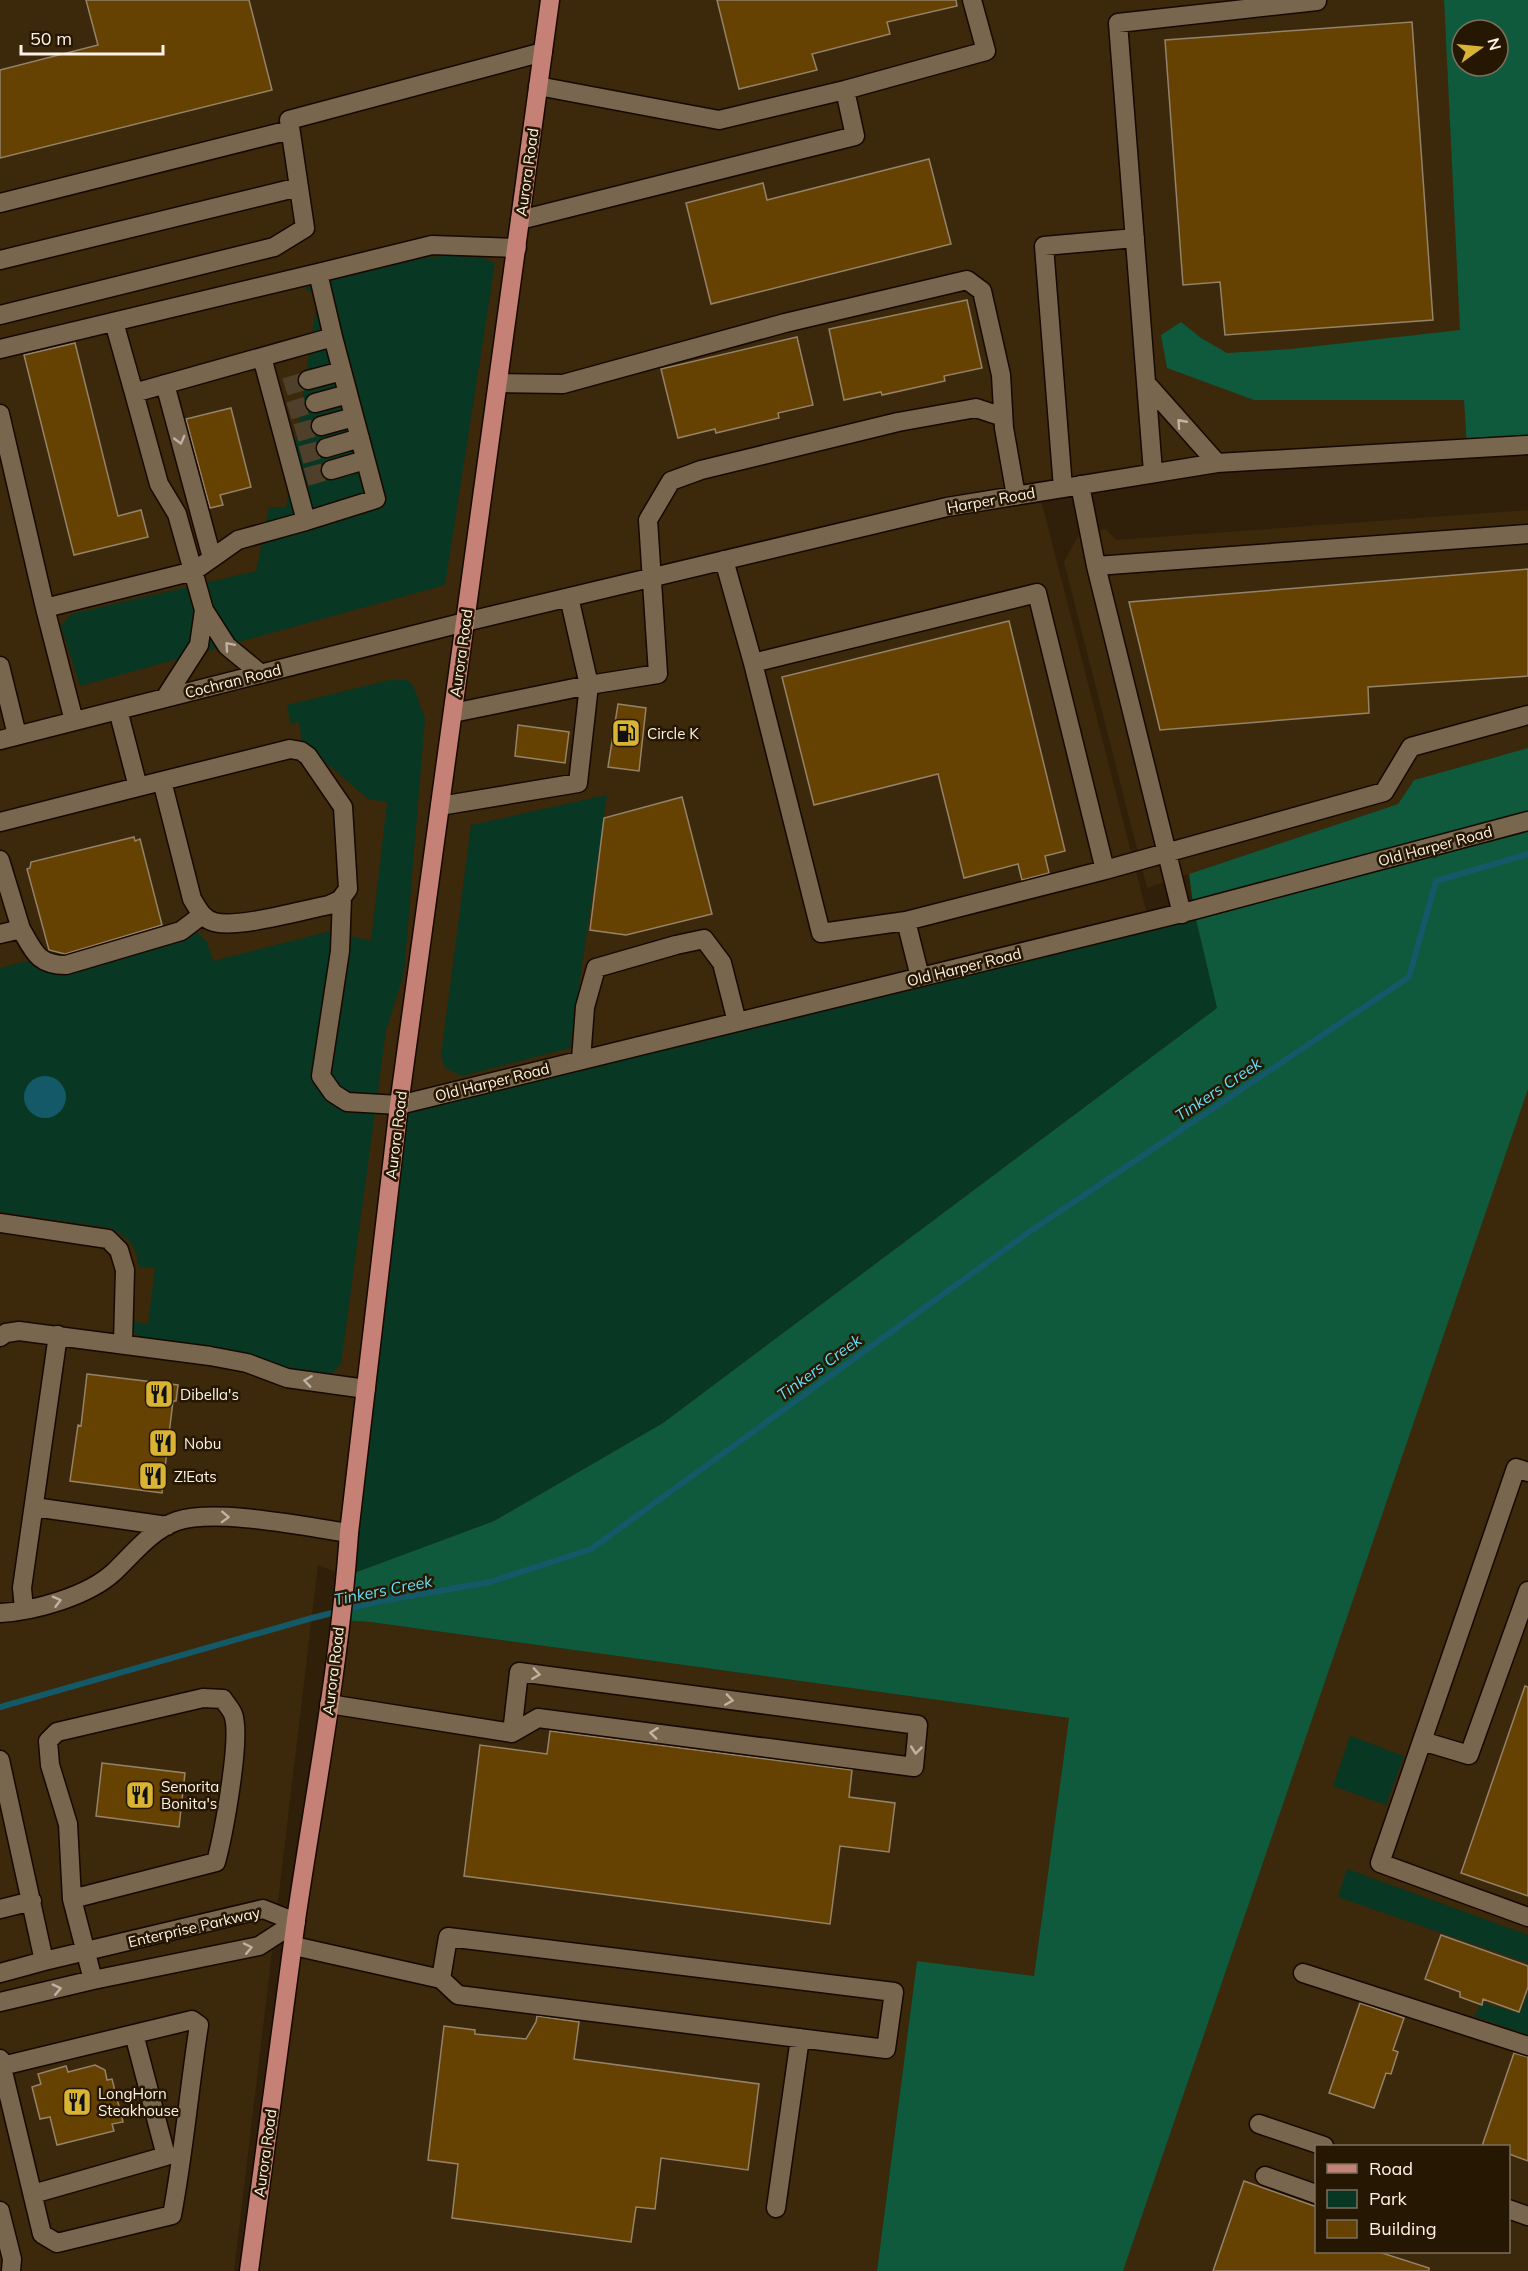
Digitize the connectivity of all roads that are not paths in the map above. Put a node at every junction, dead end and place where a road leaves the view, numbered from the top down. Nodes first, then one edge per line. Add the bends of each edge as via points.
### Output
1 (550, 0) edge
2 (972, 0) edge
3 (1317, 2) edge
4 (543, 52) junction
5 (538, 86) junction
6 (846, 90) junction
7 (290, 130) junction
8 (299, 187) junction
9 (0, 203) edge
10 (520, 220) junction
11 (1134, 238) junction
12 (517, 248) junction
13 (0, 260) edge
14 (318, 273) junction
15 (0, 315) edge
16 (114, 322) junction
17 (333, 337) junction
18 (0, 349) edge
19 (262, 357) junction
20 (342, 371) junction
21 (308, 380) tunnel mouth
22 (498, 383) junction
23 (1146, 383) junction
24 (165, 384) junction
25 (134, 393) junction
26 (348, 394) junction
27 (315, 403) tunnel mouth
28 (0, 414) edge
29 (354, 417) junction
30 (1003, 417) junction
31 (321, 426) tunnel mouth
32 (360, 438) junction
33 (1528, 445) edge
34 (326, 448) tunnel mouth
35 (366, 460) junction
36 (1217, 463) junction
37 (331, 470) tunnel mouth
38 (1153, 472) junction
39 (1071, 486) junction
40 (1016, 495) junction
41 (306, 521) junction
42 (1528, 534) edge
43 (212, 558) junction
44 (724, 560) junction
45 (1096, 566) junction
46 (194, 571) junction
47 (653, 577) junction
48 (570, 597) junction
49 (45, 608) junction
50 (204, 610) junction
51 (465, 622) junction
52 (753, 663) junction
53 (0, 666) edge
54 (261, 674) junction
55 (589, 685) junction
56 (165, 698) junction
57 (118, 710) junction
58 (453, 713) junction
59 (1528, 715) edge
60 (74, 721) junction
61 (9, 737) edge
62 (162, 781) junction
63 (138, 787) junction
64 (440, 806) junction
65 (1528, 821) edge
66 (0, 822) edge
67 (1168, 852) junction
68 (0, 860) edge
69 (1105, 870) junction
70 (342, 898) junction
71 (1182, 914) junction
72 (202, 915) junction
73 (906, 921) junction
74 (21, 929) junction
75 (0, 934) edge
76 (920, 977) junction
77 (737, 1022) junction
78 (581, 1060) junction
79 (399, 1105) junction
80 (0, 1223) edge
81 (58, 1335) junction
82 (0, 1337) edge
83 (123, 1343) junction
84 (366, 1389) junction
85 (1528, 1472) edge
86 (34, 1507) junction
87 (167, 1526) junction
88 (349, 1533) junction
89 (1528, 1591) edge
90 (24, 1609) junction
91 (0, 1613) edge
92 (329, 1704) junction
93 (512, 1733) junction
94 (1422, 1741) junction
95 (0, 1761) edge
96 (72, 1899) junction
97 (32, 1900) junction
98 (0, 1909) edge
99 (1528, 1917) edge
100 (296, 1922) junction
101 (294, 1946) junction
102 (85, 1951) junction
103 (44, 1961) junction
104 (0, 1973) edge
105 (1304, 1973) dead end
106 (441, 1978) junction
107 (93, 1980) junction
108 (0, 2002) edge
109 (134, 2034) junction
110 (800, 2038) junction
111 (1528, 2046) edge
112 (1, 2062) edge
113 (1258, 2124) dead end
114 (1321, 2145) edge
115 (174, 2154) junction
116 (1264, 2176) dead end
117 (1315, 2193) edge
118 (33, 2194) junction
119 (776, 2208) dead end
120 (1510, 2209) edge
121 (1528, 2216) edge
122 (1, 2222) edge
123 (11, 2271) edge
124 (249, 2271) edge

1 - 4 main road, Aurora Road
2 - 6 street via 986,51
3 - 11 street via 1118,23
4 - 5 main road, Aurora Road
4 - 7 street via 289,120
5 - 6 street via 718,120
5 - 10 main road, Aurora Road
6 - 10 street via 855,136
7 - 8 street
7 - 9 street
8 - 13 street
8 - 15 street via 305,228 274,247
10 - 12 main road, Aurora Road
11 - 23 street
11 - 39 street via 1044,246
12 - 14 street via 432,245
12 - 22 main road, Aurora Road
14 - 16 street
14 - 17 street
16 - 18 street
16 - 25 street
17 - 19 street
17 - 20 street
19 - 24 street
19 - 41 street via 278,389 301,479
20 - 21 street
20 - 26 street
22 - 30 street via 563,384 785,323 967,280 982,291 1001,375
22 - 51 main road, Aurora Road
36 -> 23 street
23 - 38 street
24 - 25 street
24 -> 43 street
25 - 46 street via 159,484 177,514
26 - 27 street
26 - 29 street
28 - 49 street
29 - 31 street
29 - 32 street
30 - 40 street
30 - 47 street via 976,408 898,422 701,470 671,481 648,520
32 - 34 street
32 - 35 street
33 - 36 street, Harper Road
35 - 37 street
35 - 41 street via 376,499
36 - 38 street, Harper Road
38 - 39 street, Harper Road
39 - 40 street, Harper Road
39 - 45 street
40 - 44 street, Harper Road via 947,507
41 - 43 street via 238,540
42 - 45 street
43 - 46 street
44 - 47 street, Harper Road
44 - 52 street
45 - 67 street
46 - 49 street
46 - 50 street
47 - 48 street, Harper Road
47 - 55 street via 658,674
48 - 51 street, Harper Road
48 - 55 street
49 - 60 street
54 -> 50 street via 227,646
50 - 56 street via 199,645
51 - 54 street, Cochran Road
51 - 58 main road, Aurora Road
52 - 69 street via 1037,593
52 - 73 street via 821,933
53 - 61 street
54 - 56 street, Cochran Road
55 - 58 street
55 - 64 street via 578,783
56 - 57 street, Cochran Road
57 - 60 street, Cochran Road
57 - 63 street
58 - 64 main road, Aurora Road
59 - 67 street via 1411,747 1384,792
60 - 61 street, Cochran Road
62 - 63 street
62 - 70 street via 290,748 301,751 343,807 348,889
62 - 72 street via 192,899
63 - 66 street
64 - 79 main road, Aurora Road
65 - 71 street, Old Harper Road
67 - 69 street
67 - 71 street
68 - 74 street
69 - 73 street
70 - 72 street via 329,905 234,924 213,922
70 - 79 street, Old Harper Road via 340,951 321,1076 333,1093 347,1102
71 - 76 street, Old Harper Road
72 - 74 street via 182,932 66,966 40,959
73 - 76 street
74 - 75 street
76 - 77 street, Old Harper Road
77 - 78 street, Old Harper Road
77 - 78 street via 722,963 704,939 676,945 596,968 585,1007
78 - 79 street, Old Harper Road
79 - 84 main road, Aurora Road
80 - 83 street via 108,1239 119,1250 125,1270
81 - 82 street via 19,1331
81 - 83 street
81 - 86 street
84 -> 83 street via 287,1378 210,1356
84 - 88 main road, Aurora Road
85 - 94 street via 1516,1468
86 - 87 street
86 - 90 street via 22,1588
87 -> 88 street via 196,1517 237,1518
90 -> 87 street via 92,1589 155,1532
88 - 92 main road, Aurora Road
89 - 94 street via 1469,1755
90 - 91 street
92 - 93 street
92 - 100 main road, Aurora Road
93 -> 93 street via 519,1672 918,1725 914,1767 538,1718
94 - 99 street via 1380,1863
95 - 97 street
96 - 96 street via 68,1824 50,1764 48,1741 57,1732 69,1729 203,1698 223,1699 234,1715 236,1736 216,1862
96 - 102 street
97 - 98 street
97 - 103 street
100 - 101 main road, Aurora Road
100 - 102 street, Enterprise Parkway via 263,1909
107 -> 100 street, Enterprise Parkway via 259,1946
101 - 106 street
101 - 124 main road, Aurora Road
102 - 103 street, Enterprise Parkway
102 - 107 street
103 - 104 street, Enterprise Parkway
105 - 111 street
106 - 110 street via 458,1995
106 - 110 street via 447,1937 894,1992 886,2049
108 -> 107 street, Enterprise Parkway
109 - 112 street
109 - 115 street
109 - 115 street via 192,2020 199,2025
110 - 119 street
112 - 118 street
113 - 114 street
115 - 118 street
115 - 118 street via 172,2215 57,2242 42,2235
116 - 117 street
120 - 121 street
122 - 123 street via 12,2259

